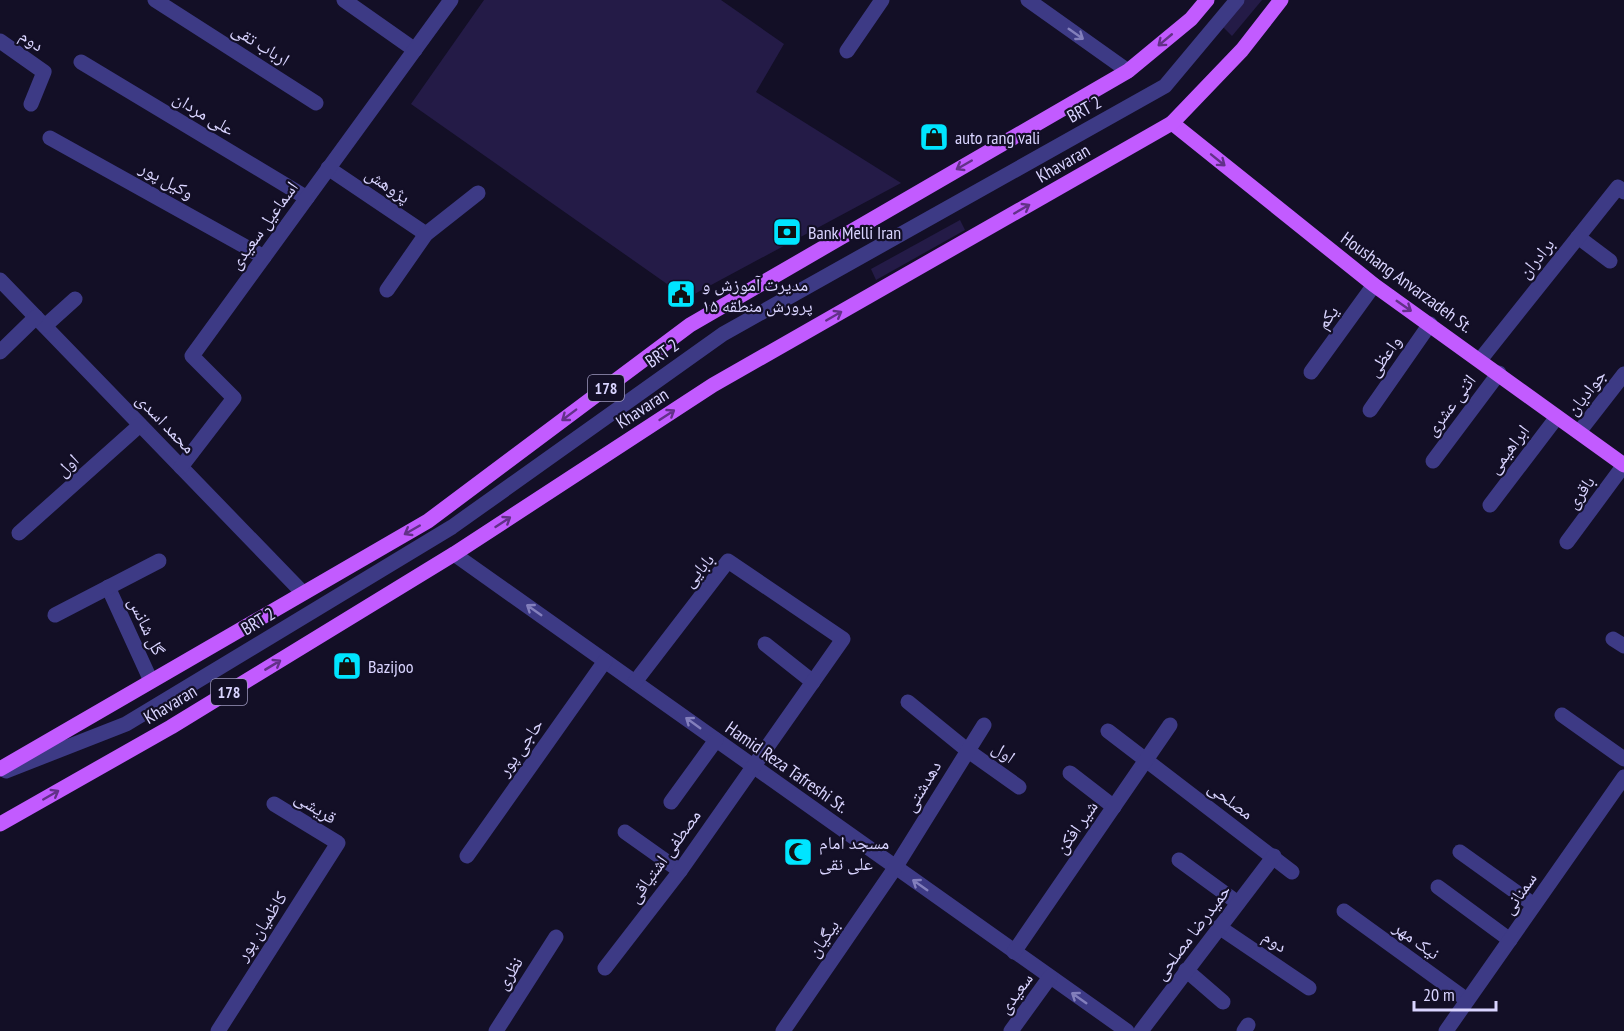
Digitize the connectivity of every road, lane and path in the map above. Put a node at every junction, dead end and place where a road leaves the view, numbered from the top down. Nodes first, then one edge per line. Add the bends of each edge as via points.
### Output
1 (155, 0) edge
2 (344, 0) edge
3 (451, 0) edge
4 (882, 0) edge
5 (1028, 0) edge
6 (1207, 0) edge
7 (1237, 0) edge
8 (1281, 0) edge
9 (0, 41) edge
10 (414, 50) junction
11 (847, 51) dead end
12 (81, 62) dead end
13 (1128, 71) junction
14 (316, 103) dead end
15 (31, 104) dead end
16 (1172, 123) junction
17 (50, 138) dead end
18 (328, 168) junction
19 (1624, 192) edge
20 (478, 194) dead end
21 (307, 198) junction
22 (426, 234) junction
23 (1578, 237) junction
24 (264, 257) junction
25 (1610, 261) dead end
26 (0, 280) edge
27 (1374, 285) junction
28 (387, 290) dead end
29 (75, 299) dead end
30 (41, 322) junction
31 (1430, 324) junction
32 (0, 351) edge
33 (1480, 360) junction
34 (1311, 372) dead end
35 (1499, 374) junction
36 (1624, 374) edge
37 (1370, 410) dead end
38 (1557, 417) junction
39 (140, 425) junction
40 (1579, 432) junction
41 (1433, 461) dead end
42 (1624, 465) edge
43 (181, 467) junction
44 (1490, 505) dead end
45 (19, 533) dead end
46 (1567, 542) dead end
47 (454, 554) junction
48 (159, 561) dead end
49 (108, 587) junction
50 (303, 593) junction
51 (55, 615) dead end
52 (843, 639) joint
53 (765, 644) dead end
54 (605, 661) junction
55 (151, 681) junction
56 (635, 682) junction
57 (813, 682) junction
58 (908, 702) dead end
59 (1562, 715) dead end
60 (1170, 724) dead end
61 (984, 725) dead end
62 (1107, 731) dead end
63 (716, 740) junction
64 (967, 750) junction
65 (1624, 759) edge
66 (1146, 760) junction
67 (753, 766) junction
68 (0, 769) edge
69 (0, 773) edge
70 (1070, 773) dead end
71 (1624, 777) edge
72 (1019, 787) dead end
73 (671, 802) dead end
74 (274, 804) dead end
75 (1114, 807) junction
76 (0, 824) edge
77 (625, 832) dead end
78 (338, 843) joint
79 (1460, 852) dead end
80 (467, 856) dead end
81 (1274, 856) junction
82 (1179, 860) dead end
83 (895, 868) junction
84 (680, 871) junction
85 (1292, 872) dead end
86 (1438, 887) dead end
87 (1238, 903) junction
88 (1534, 905) junction
89 (1344, 911) dead end
90 (1219, 927) junction
91 (556, 937) dead end
92 (1510, 940) junction
93 (1014, 952) junction
94 (605, 968) dead end
95 (1186, 970) junction
96 (1050, 977) junction
97 (1309, 988) dead end
98 (1467, 1000) junction
99 (1223, 1002) dead end
100 (218, 1031) edge
101 (496, 1031) edge
102 (783, 1031) edge
103 (1011, 1031) edge
104 (1128, 1031) edge
105 (1141, 1031) edge
106 (1446, 1031) edge

1 - 14 street, ارباب تقی
2 - 10 street
3 - 10 street, اسماعیل سعیدی
4 - 11 street
5 -> 13 street
6 -> 13 main road, Khavaran / 178 via 1191,19
7 - 69 street, BRT 2 via 1165,86 723,334 452,527 126,724
8 - 16 main road, Khavaran / 178 via 1242,50
9 - 15 street, دوم via 44,72
10 - 18 street, اسماعیل سعیدی
12 - 21 street, علی مردان
13 -> 50 main road, Khavaran / 178 via 690,325 428,521
16 -> 27 main road, Houshang Anvarzadeh St.
47 -> 16 main road, Khavaran / 178 via 713,385
17 - 24 street, وکیل پور
18 - 21 street, اسماعیل سعیدی
18 - 22 street, پژوهش
19 - 23 street, برادران via 1618,187
20 - 22 street
21 - 24 street, اسماعیل سعیدی
22 - 28 street
23 - 25 street
23 - 33 street, برادران
24 - 43 street, اسماعیل سعیدی via 192,356 234,398
26 - 30 street, محمد اسدی
27 -> 31 main road, Houshang Anvarzadeh St.
27 - 34 street, یکم
29 - 30 street
30 - 32 street
30 - 39 street, محمد اسدی
31 - 33 main road, Houshang Anvarzadeh St.
31 - 37 street, واعظی
33 - 35 main road, Houshang Anvarzadeh St.
35 - 38 main road, Houshang Anvarzadeh St.
35 - 41 street, اثنی عشری
36 - 40 street, جوادیان
38 - 40 main road, Houshang Anvarzadeh St.
38 - 44 street, ابراهیمی
39 - 43 street, محمد اسدی
39 - 45 street, اول
40 - 42 main road, Houshang Anvarzadeh St.
42 - 46 street, باقری
43 - 50 street, محمد اسدی
54 -> 47 street, Hamid Reza Tafreshi St.
76 -> 47 main road, Khavaran / 178 via 171,727
48 - 49 street
49 - 51 street
49 - 55 street, گل شانس
50 - 55 main road, Khavaran / 178
52 - 56 street, بابایی via 728,561
52 - 57 street, مصطفی اشتیاقی
53 - 57 street
54 - 56 street, Hamid Reza Tafreshi St.
54 - 80 street, حاجی پور
55 - 68 main road, Khavaran / 178
63 -> 56 street, Hamid Reza Tafreshi St.
57 - 67 street, مصطفی اشتیاقی
58 - 64 street
59 - 65 street
60 - 66 street, شیر افکن
61 - 64 street, دهدشتی
62 - 66 street
63 - 67 street, Hamid Reza Tafreshi St.
63 - 73 street
64 - 72 street, اول
64 - 83 street, دهدشتی
66 - 75 street, شیر افکن
66 - 81 street, مصلحی
67 - 83 street, Hamid Reza Tafreshi St.
67 - 84 street, مصطفی اشتیاقی
70 - 75 street
71 - 88 street, سمنانی
74 - 78 street, قریشی
75 - 93 street, شیر افکن
77 - 84 street
78 - 100 street, کاظمیان پور
79 - 88 street
81 - 85 street, مصلحی
81 - 87 street, حمیدرضا مصلحی
82 - 87 street
93 -> 83 street, Hamid Reza Tafreshi St.
83 - 102 street, بیگیان
84 - 94 street, مصطفی اشتیاقی
86 - 92 street
87 - 90 street, حمیدرضا مصلحی
88 - 92 street, سمنانی
89 - 98 street, نیک مهر
90 - 95 street, حمیدرضا مصلحی
90 - 97 street, دوم
91 - 101 street, نظری
92 - 98 street, سمنانی
93 - 96 street, Hamid Reza Tafreshi St.
95 - 99 street
95 - 105 street, حمیدرضا مصلحی
96 - 103 street, سعیدی
104 -> 96 street, Hamid Reza Tafreshi St.
98 - 106 street, سمنانی

